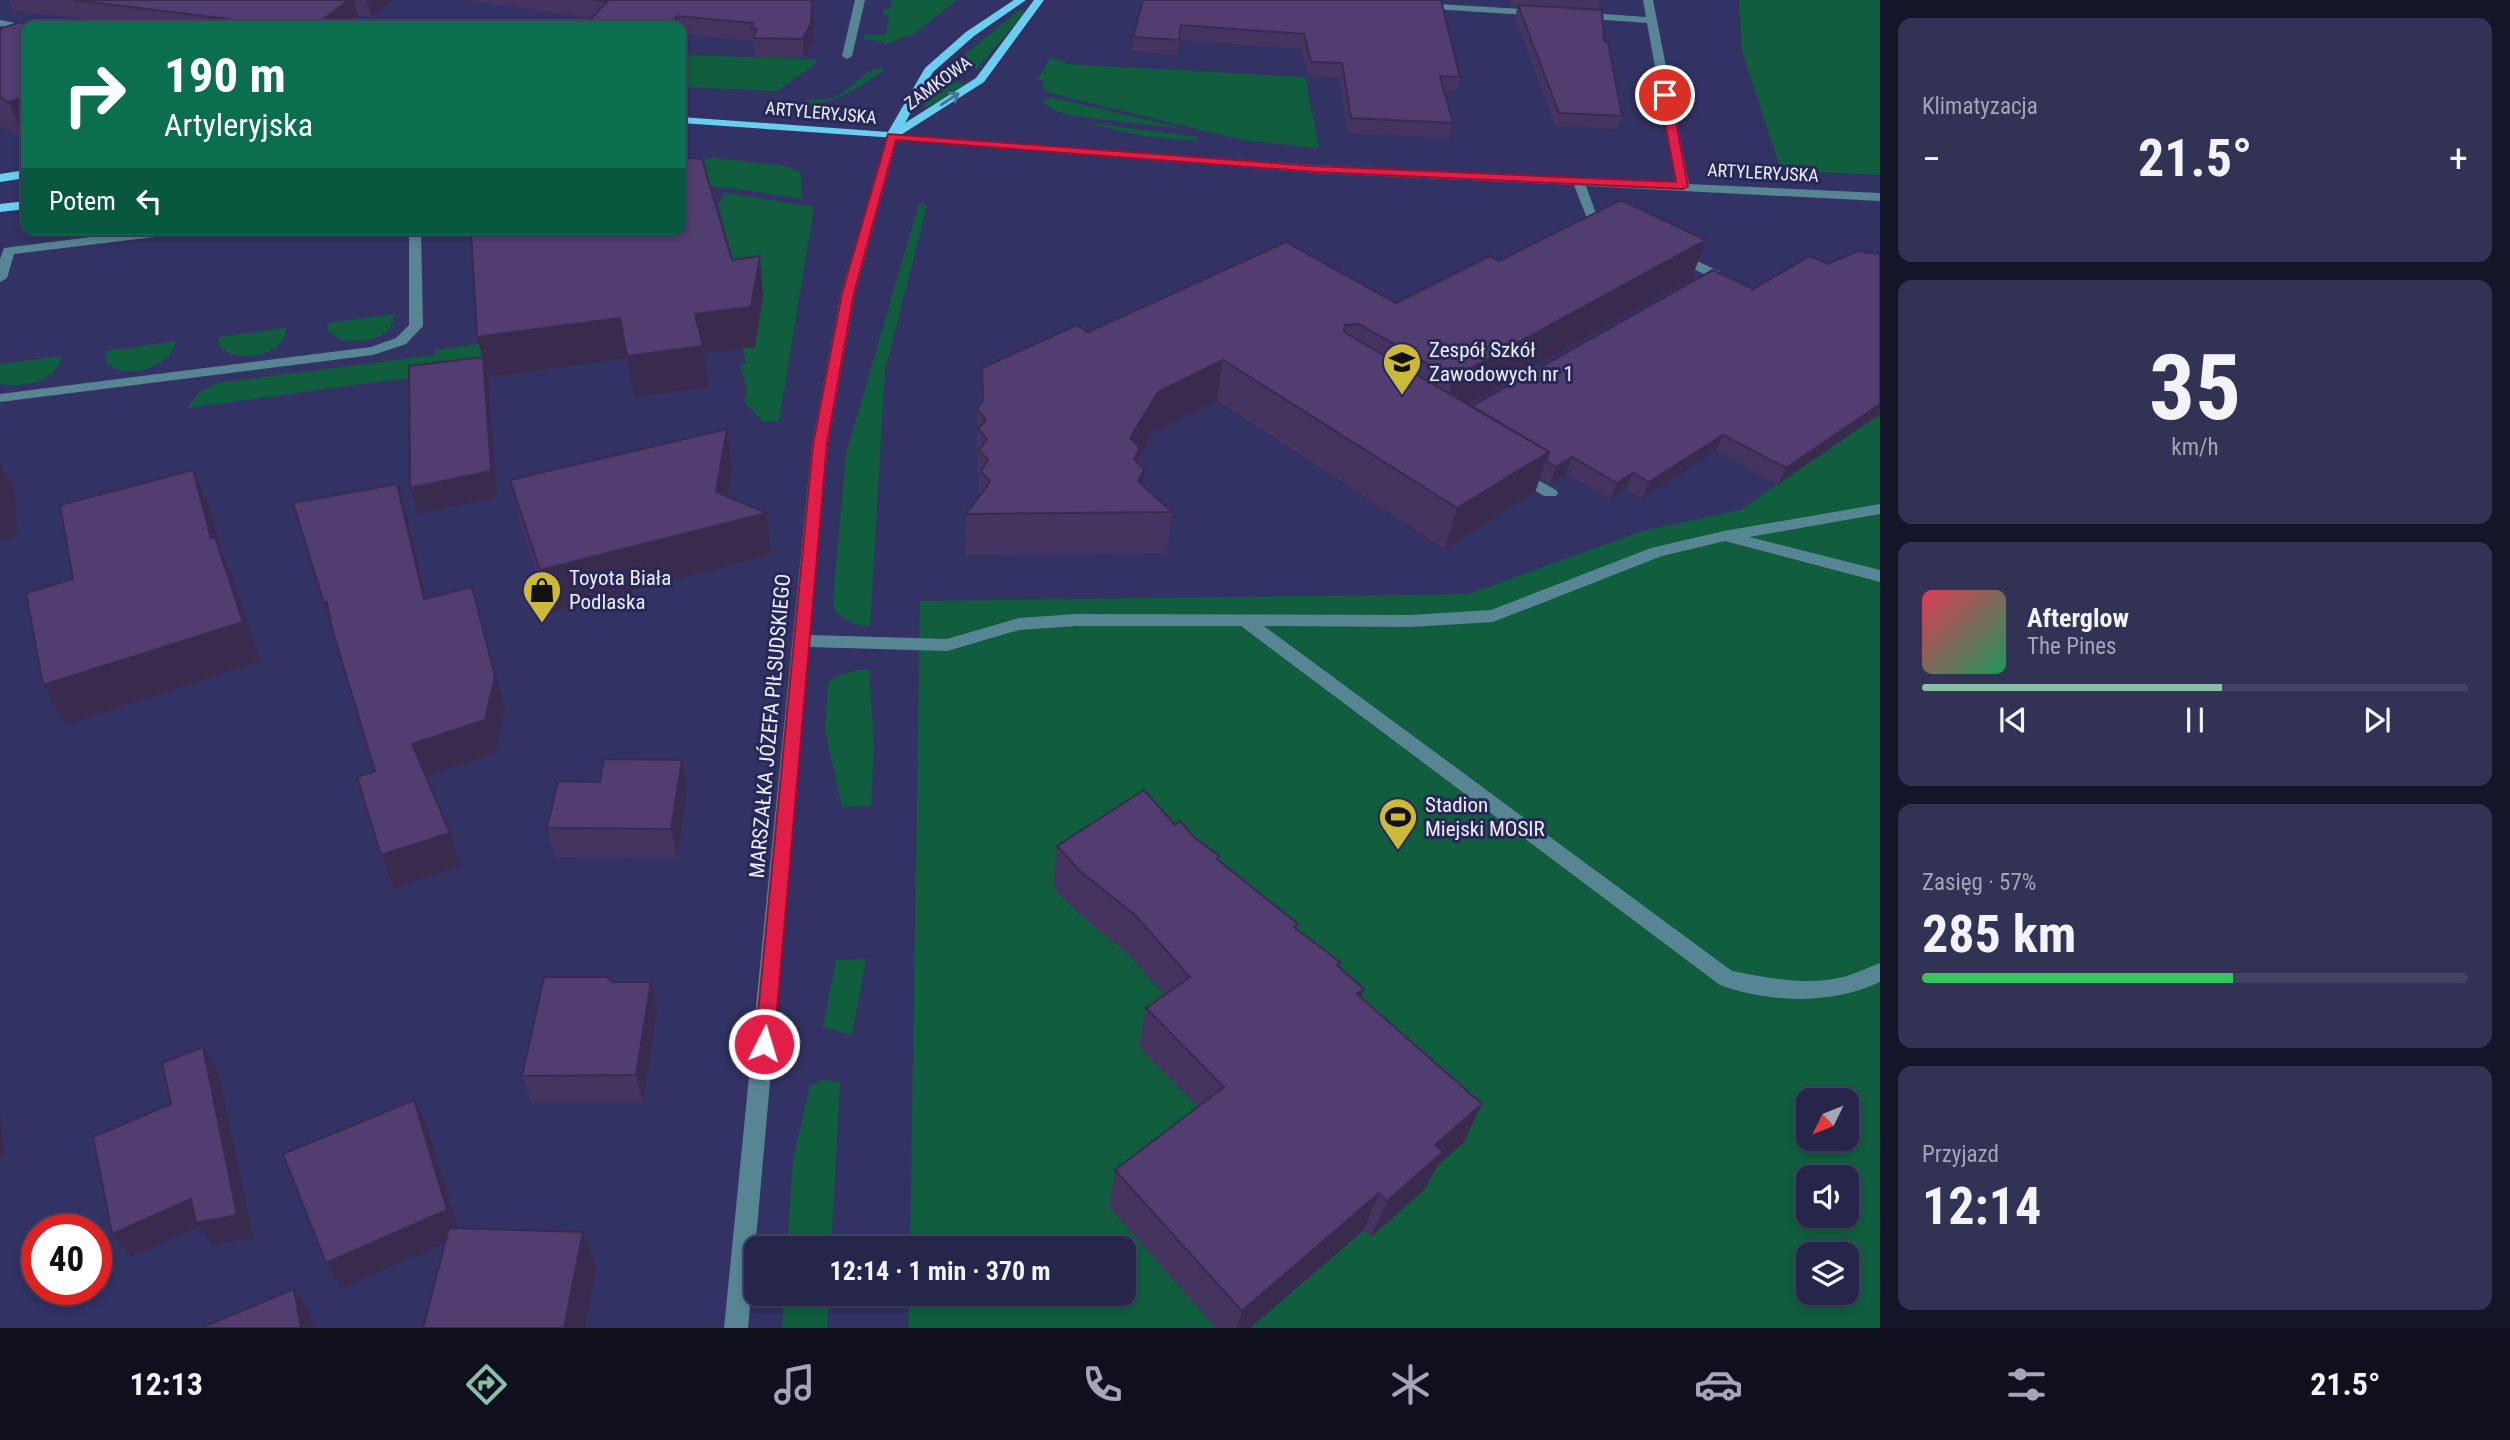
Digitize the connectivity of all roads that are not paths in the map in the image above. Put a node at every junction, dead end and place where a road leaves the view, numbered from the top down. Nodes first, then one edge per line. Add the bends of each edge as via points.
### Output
1 (860, 0) edge
2 (1021, 0) edge
3 (1039, 0) edge
4 (1648, 0) edge
5 (1414, 5) edge
6 (1554, 14) edge
7 (1568, 15) edge
8 (1651, 20) junction
9 (0, 23) edge
10 (21, 25) edge
11 (847, 56) dead end
12 (686, 120) edge
13 (892, 136) junction
14 (21, 175) edge
15 (0, 178) edge
16 (1578, 181) junction
17 (1683, 186) junction
18 (1880, 197) edge
19 (21, 206) edge
20 (0, 208) edge
21 (1627, 231) edge
22 (122, 235) edge
23 (415, 235) edge
24 (1664, 250) edge
25 (0, 278) edge
26 (1690, 287) edge
27 (0, 398) edge
28 (1507, 467) edge
29 (1550, 493) dead end
30 (1880, 509) edge
31 (1724, 536) junction
32 (1880, 576) edge
33 (1245, 621) junction
34 (800, 641) junction
35 (1880, 972) edge
36 (736, 1328) edge

1 - 11 street
2 - 13 main road, ZAMKOWA via 970,34 929,70
13 -> 3 main road, ZAMKOWA via 980,80
4 - 8 street
5 - 6 street
7 - 8 street
8 - 17 street
9 - 10 street
12 - 13 main road, ARTYLERYJSKA
13 - 16 street, ARTYLERYJSKA via 1302,168
13 - 34 street, MARSZAŁKA JÓZEFA PIŁSUDSKIEGO via 848,293 830,386
14 - 15 main road
16 - 17 street, ARTYLERYJSKA
16 - 21 street via 1590,213
17 - 18 street, ARTYLERYJSKA
19 - 20 main road
22 - 25 street via 9,251
23 - 27 street via 416,326 401,341 373,351
24 - 26 street via 1714,274
28 - 29 street
30 - 31 street
31 - 32 street
31 - 33 street via 1657,552 1493,616
33 - 34 street via 1019,624 947,645
33 - 35 street via 1727,979 1793,991 1826,990 1861,983
34 - 36 street, MARSZAŁKA JÓZEFA PIŁSUDSKIEGO

